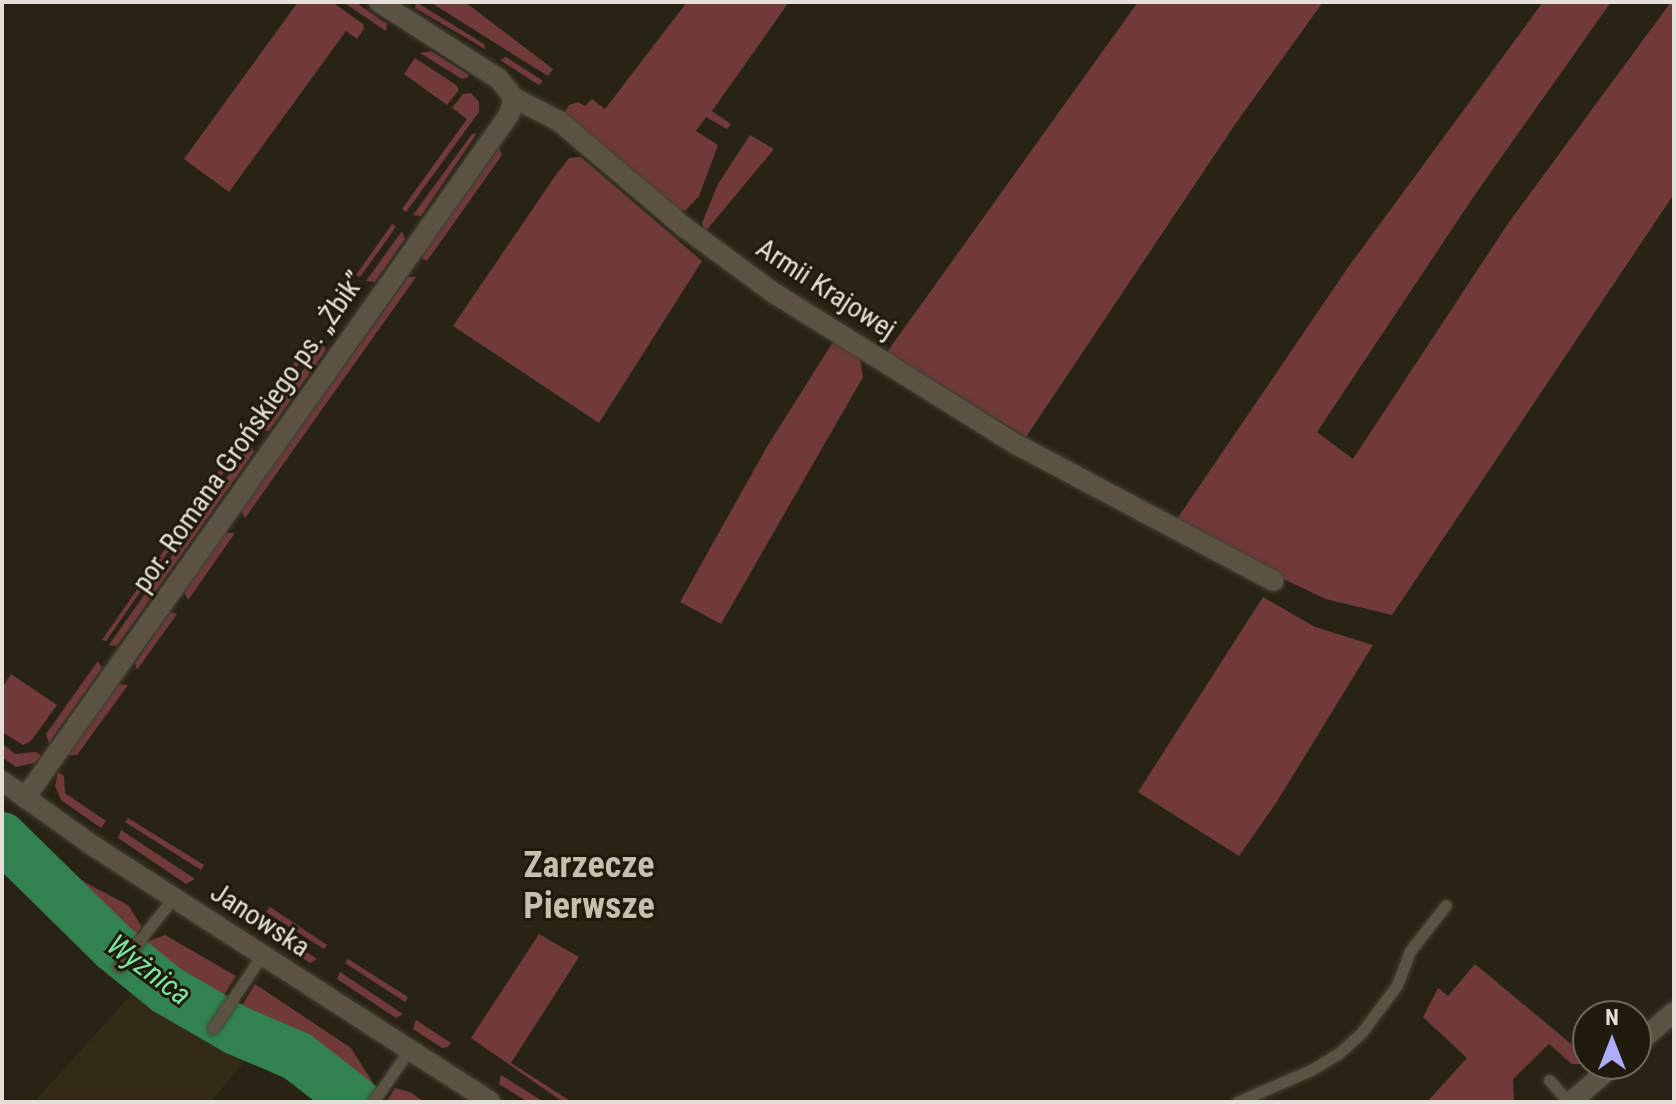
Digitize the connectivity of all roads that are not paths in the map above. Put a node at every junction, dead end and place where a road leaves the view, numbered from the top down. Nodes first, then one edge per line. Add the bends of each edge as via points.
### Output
1 (379, 2) edge
2 (514, 98) junction
3 (1274, 581) dead end
4 (2, 781) edge
5 (25, 798) junction
6 (173, 898) junction
7 (1446, 905) dead end
8 (262, 955) junction
9 (120, 965) dead end
10 (1674, 1012) edge
11 (215, 1026) dead end
12 (1652, 1031) edge
13 (409, 1050) junction
14 (1549, 1080) dead end
15 (1596, 1080) edge
16 (373, 1102) edge
17 (490, 1102) edge
18 (1237, 1102) edge
19 (1570, 1102) edge

1 - 2 street, Armii Krajowej via 499,79
2 - 3 street, Armii Krajowej via 559,121 684,227 774,293 1014,443
2 - 5 street, por. Romana Grońskiego ps. „Żbik” via 509,115
4 - 5 street, Janowska
5 - 6 street, Janowska
6 - 8 street, Janowska
6 - 9 lane
7 - 18 lane via 1410,951 1397,985 1362,1032 1311,1070
8 - 11 lane
8 - 13 street, Janowska
10 - 12 street
13 - 16 lane
13 - 17 street, Janowska
14 - 19 lane
15 - 19 street

